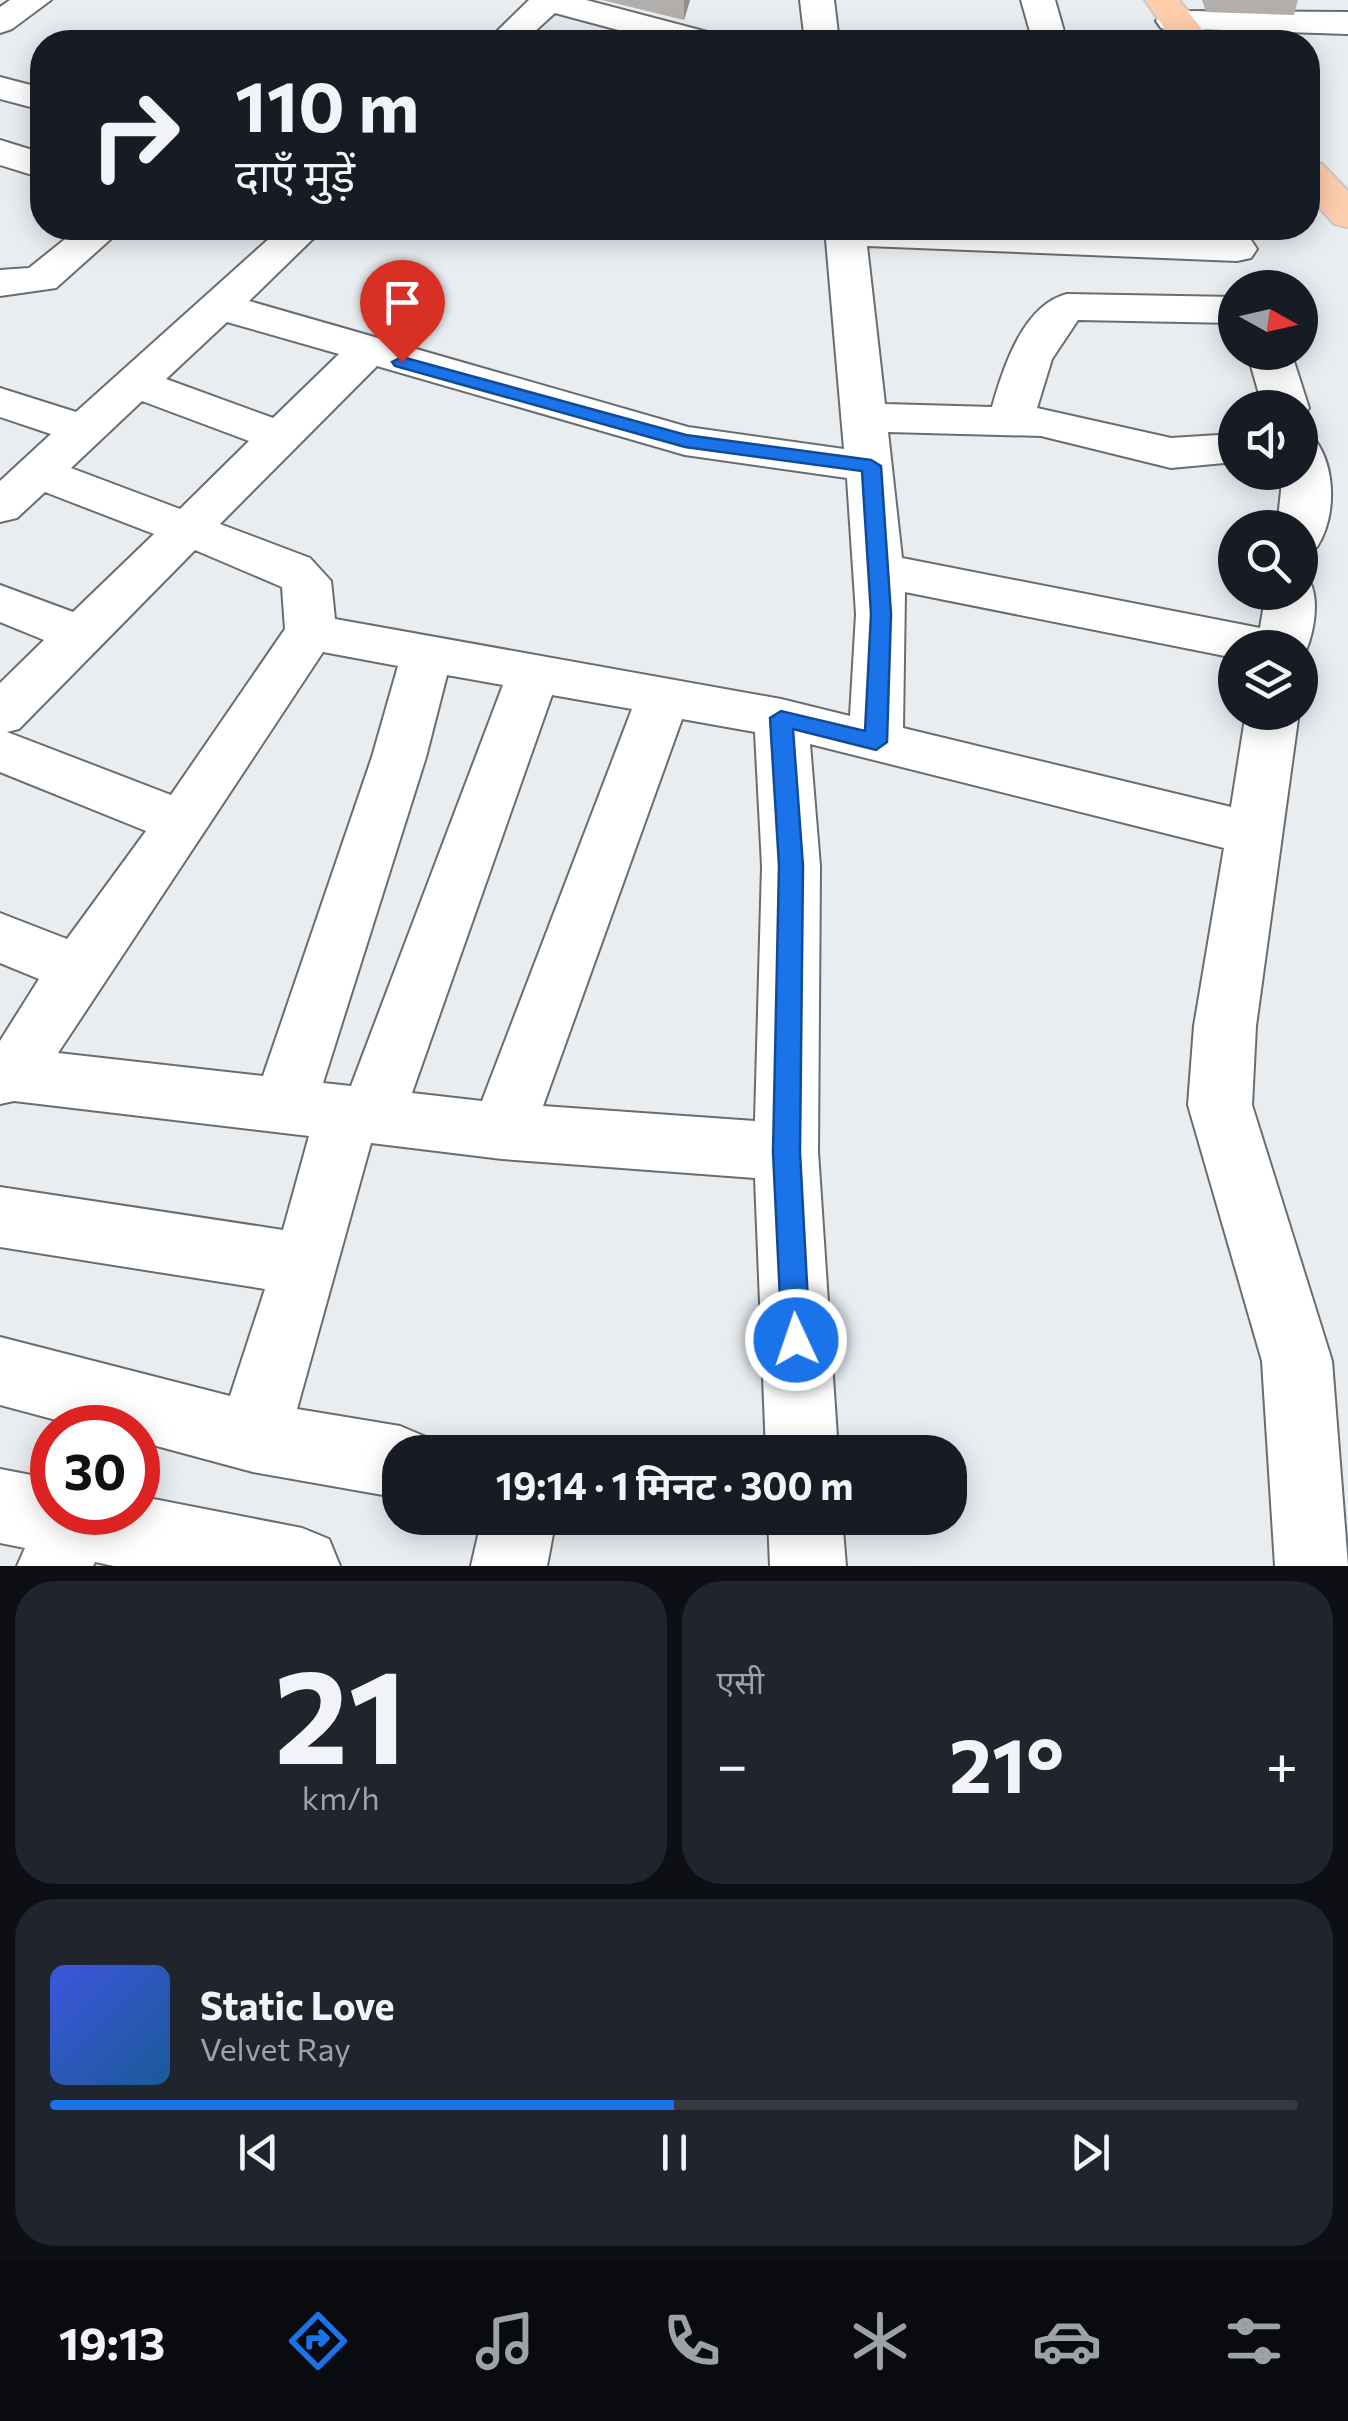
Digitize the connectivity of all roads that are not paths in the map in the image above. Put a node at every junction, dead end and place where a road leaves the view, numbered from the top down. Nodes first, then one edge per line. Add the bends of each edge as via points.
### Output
1 (34, 0) edge
2 (547, 0) edge
3 (817, 0) edge
4 (1038, 0) edge
5 (1176, 21) edge
6 (0, 22) edge
7 (1348, 23) edge
8 (516, 30) edge
9 (658, 30) edge
10 (821, 30) edge
11 (1047, 30) edge
12 (0, 88) edge
13 (30, 96) edge
14 (1320, 185) edge
15 (1348, 214) edge
16 (88, 240) edge
17 (291, 240) edge
18 (847, 240) edge
19 (1003, 240) edge
20 (1238, 255) edge
21 (0, 284) edge
22 (219, 306) junction
23 (1218, 310) edge
24 (366, 352) junction
25 (135, 384) junction
26 (0, 402) edge
27 (866, 418) junction
28 (1012, 421) junction
29 (84, 430) junction
30 (280, 436) junction
31 (1218, 450) edge
32 (871, 466) junction
33 (38, 472) junction
34 (0, 507) edge
35 (188, 526) junction
36 (878, 570) junction
37 (0, 602) edge
38 (311, 632) junction
39 (80, 635) junction
40 (1218, 637) edge
41 (427, 653) junction
42 (534, 673) junction
43 (664, 698) junction
44 (0, 715) edge
45 (781, 718) junction
46 (1270, 730) edge
47 (876, 742) junction
48 (0, 750) edge
49 (182, 822) junction
50 (1254, 834) junction
51 (0, 937) edge
52 (78, 970) junction
53 (7, 1076) edge
54 (334, 1111) junction
55 (502, 1131) junction
56 (786, 1152) junction
57 (0, 1217) edge
58 (307, 1265) junction
59 (0, 1372) edge
60 (801, 1435) edge
61 (254, 1436) junction
62 (382, 1459) edge
63 (0, 1506) edge
64 (515, 1535) edge
65 (806, 1535) edge
66 (65, 1544) edge
67 (302, 1566) edge
68 (509, 1566) edge
69 (808, 1566) edge
70 (1312, 1566) edge

1 - 6 street
2 - 8 street
2 - 9 street
3 - 10 street
4 - 11 street
5 - 7 street
12 - 13 street
14 - 15 main road
16 - 21 street via 41,279
17 - 22 street
18 - 27 street
19 - 20 street
22 - 24 street
22 - 25 street
23 - 28 street via 1067,307 1048,328
24 - 30 street
24 - 32 street via 685,441
25 - 29 street
25 - 30 street
26 - 29 street
27 - 28 street
27 - 32 street
28 - 31 street via 1067,426 1171,454
29 - 33 street
30 - 35 street
32 - 36 street
33 - 34 street
33 - 35 street
35 - 38 street via 306,581
35 - 39 street
36 - 40 street
36 - 47 street
37 - 39 street
38 - 41 street
38 - 49 street via 270,683
39 - 44 street
41 - 42 street
41 - 54 street via 400,757
42 - 43 street
42 - 54 street
43 - 45 street
43 - 55 street
45 - 47 street
45 - 56 street via 791,866
46 - 50 street
47 - 50 street
48 - 49 street
49 - 52 street
50 - 70 street via 1220,1105 1297,1361
51 - 52 street
52 - 53 street
53 - 54 street
54 - 55 street
54 - 58 street
55 - 56 street
56 - 60 street
57 - 58 street
58 - 61 street
59 - 61 street
61 - 62 street
63 - 66 street
64 - 68 street
65 - 69 street
66 - 67 street

